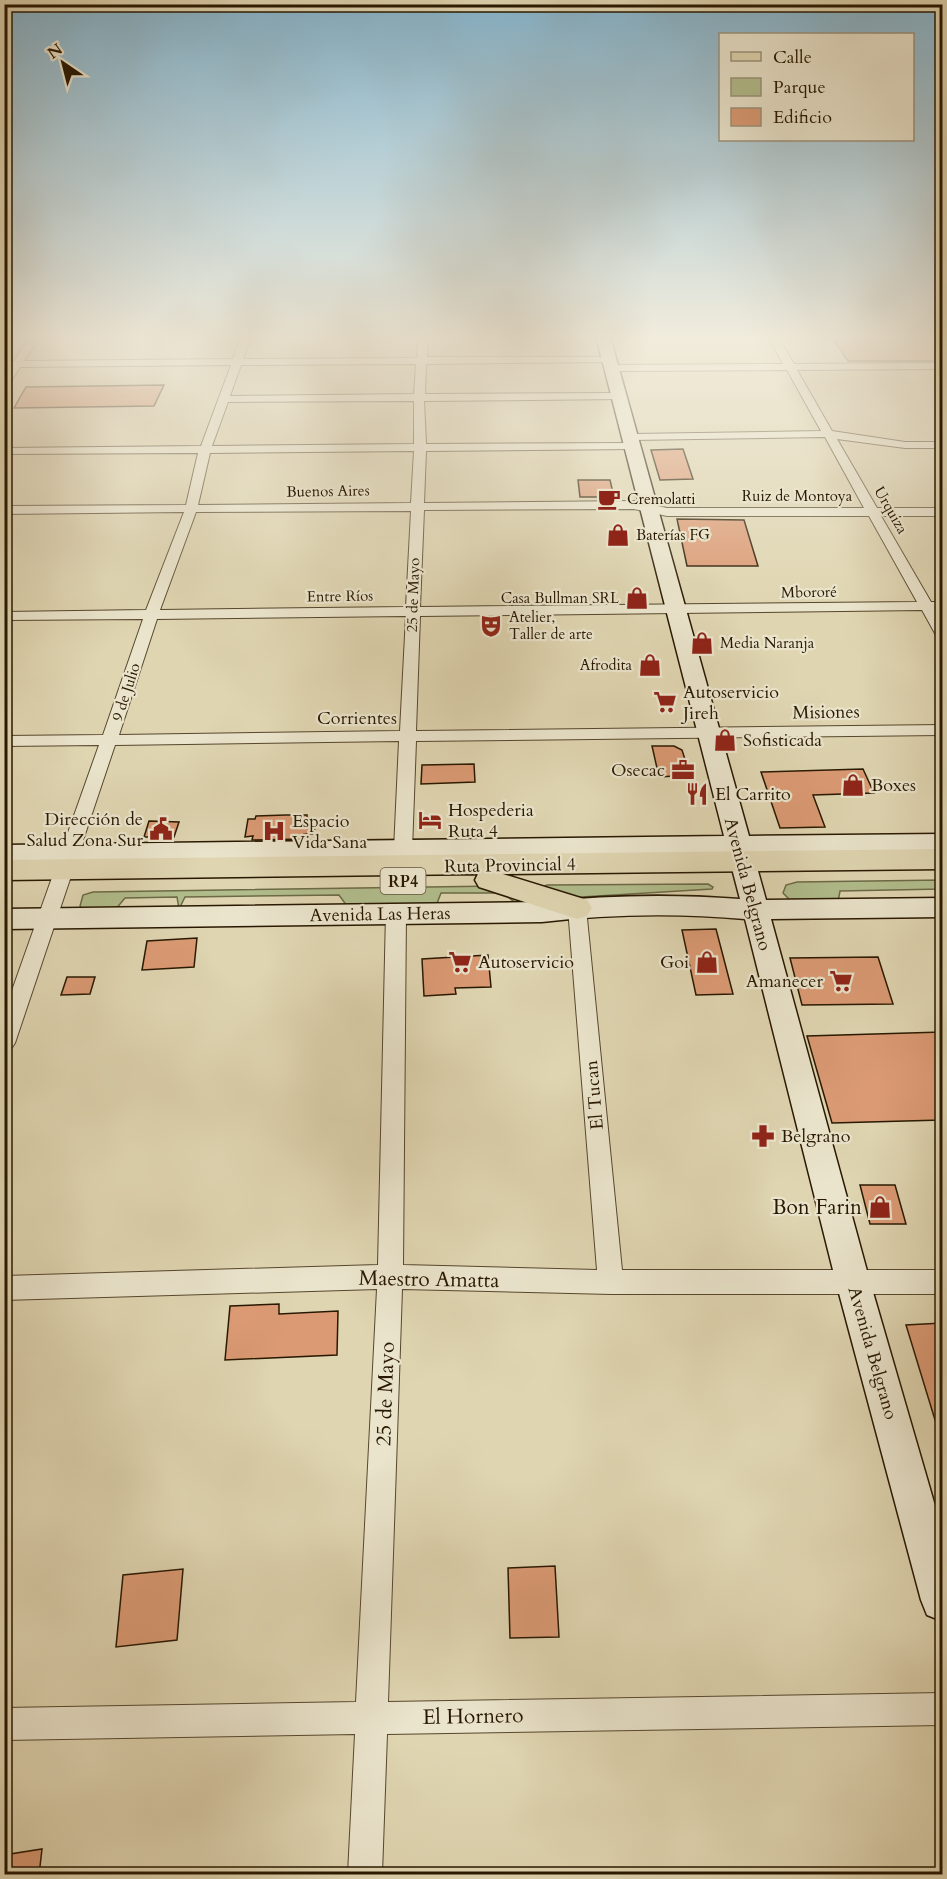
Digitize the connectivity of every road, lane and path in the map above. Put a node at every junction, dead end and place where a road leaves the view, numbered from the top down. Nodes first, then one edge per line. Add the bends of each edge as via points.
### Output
1 (214, 428) edge
2 (420, 428) edge
3 (629, 428) edge
4 (824, 428) edge
5 (828, 434) junction
6 (633, 442) junction
7 (942, 445) edge
8 (420, 448) junction
9 (206, 450) junction
10 (4, 451) edge
11 (417, 507) junction
12 (4, 510) edge
13 (191, 510) junction
14 (651, 510) junction
15 (872, 512) junction
16 (942, 512) edge
17 (926, 606) junction
18 (942, 606) edge
19 (676, 610) junction
20 (412, 611) junction
21 (151, 615) junction
22 (4, 616) edge
23 (942, 634) edge
24 (942, 730) edge
25 (709, 733) junction
26 (407, 737) junction
27 (110, 739) junction
28 (4, 741) edge
29 (942, 842) edge
30 (403, 850) junction
31 (4, 854) edge
32 (942, 859) edge
33 (742, 862) junction
34 (66, 869) junction
35 (4, 870) edge
36 (942, 875) edge
37 (489, 880) junction
38 (4, 886) edge
39 (942, 907) edge
40 (577, 908) junction
41 (755, 910) junction
42 (396, 913) junction
43 (49, 918) junction
44 (4, 919) edge
45 (4, 1043) edge
46 (390, 1277) junction
47 (611, 1282) junction
48 (853, 1282) junction
49 (942, 1282) edge
50 (4, 1288) edge
51 (942, 1600) edge
52 (942, 1709) edge
53 (372, 1717) junction
54 (4, 1724) edge
55 (365, 1875) edge

1 - 9 street, 9 de Julio
2 - 8 street, 25 de Mayo
3 - 6 main road, Avenida Belgrano
4 - 5 street, Urquiza
5 - 6 street
5 - 7 street via 905,445
5 - 15 street, Urquiza
6 - 8 street
6 - 14 main road, Avenida Belgrano
8 - 9 street
8 - 11 street, 25 de Mayo
9 - 10 street
9 - 13 street, 9 de Julio
11 - 13 street, Buenos Aires
11 - 14 street, Buenos Aires via 634,505
11 - 20 street, 25 de Mayo
12 - 13 street, Buenos Aires
13 - 21 street, 9 de Julio
14 - 15 street, Ruiz de Montoya
14 - 19 main road, Avenida Belgrano
15 - 16 street, Ruiz de Montoya
15 - 17 street, Urquiza
17 - 18 street, Mbororé
17 - 19 street, Mbororé
17 - 23 street, Urquiza
19 - 20 street, Entre Ríos
19 - 25 main road, Avenida Belgrano
20 - 21 street, Entre Ríos
20 - 26 street, 25 de Mayo
21 - 22 street, Entre Ríos
21 - 27 street, 9 de Julio
24 - 25 street, Misiones
25 - 26 street, Corrientes
25 - 33 main road, Avenida Belgrano
26 - 27 street, Corrientes
26 - 30 street, 25 de Mayo
27 - 28 street, Corrientes
27 - 34 street, 9 de Julio
29 - 33 main road
30 - 33 main road
30 - 34 main road
31 - 34 main road
32 - 33 main road, Ruta Provincial 4 / RP4
33 - 34 main road, Ruta Provincial 4 / RP4
33 - 36 main road, Ruta Provincial 4 / RP4
33 - 37 main road, Ruta Provincial 4 / RP4
33 - 41 main road, Avenida Belgrano
34 - 35 main road, Ruta Provincial 4 / RP4
34 - 37 main road, Ruta Provincial 4 / RP4
34 - 38 main road, Ruta Provincial 4 / RP4
34 - 43 street, 9 de Julio
37 - 40 main road
39 - 41 main road, Avenida Las Heras
40 - 41 main road, Avenida Las Heras via 714,906
40 - 42 main road, Avenida Las Heras via 542,912
40 - 47 street, El Tucan
41 - 48 main road, Avenida Belgrano
42 - 43 main road, Avenida Las Heras
42 - 46 street, 25 de Mayo
43 - 44 main road, Avenida Las Heras
43 - 45 street, 9 de Julio
46 - 47 street, Maestro Amatta
46 - 50 street, Maestro Amatta
46 - 53 street, 25 de Mayo
47 - 48 street, Maestro Amatta
48 - 49 street, Maestro Amatta
48 - 51 main road, Avenida Belgrano
52 - 53 street, El Hornero
53 - 54 street, El Hornero
53 - 55 street, 25 de Mayo

